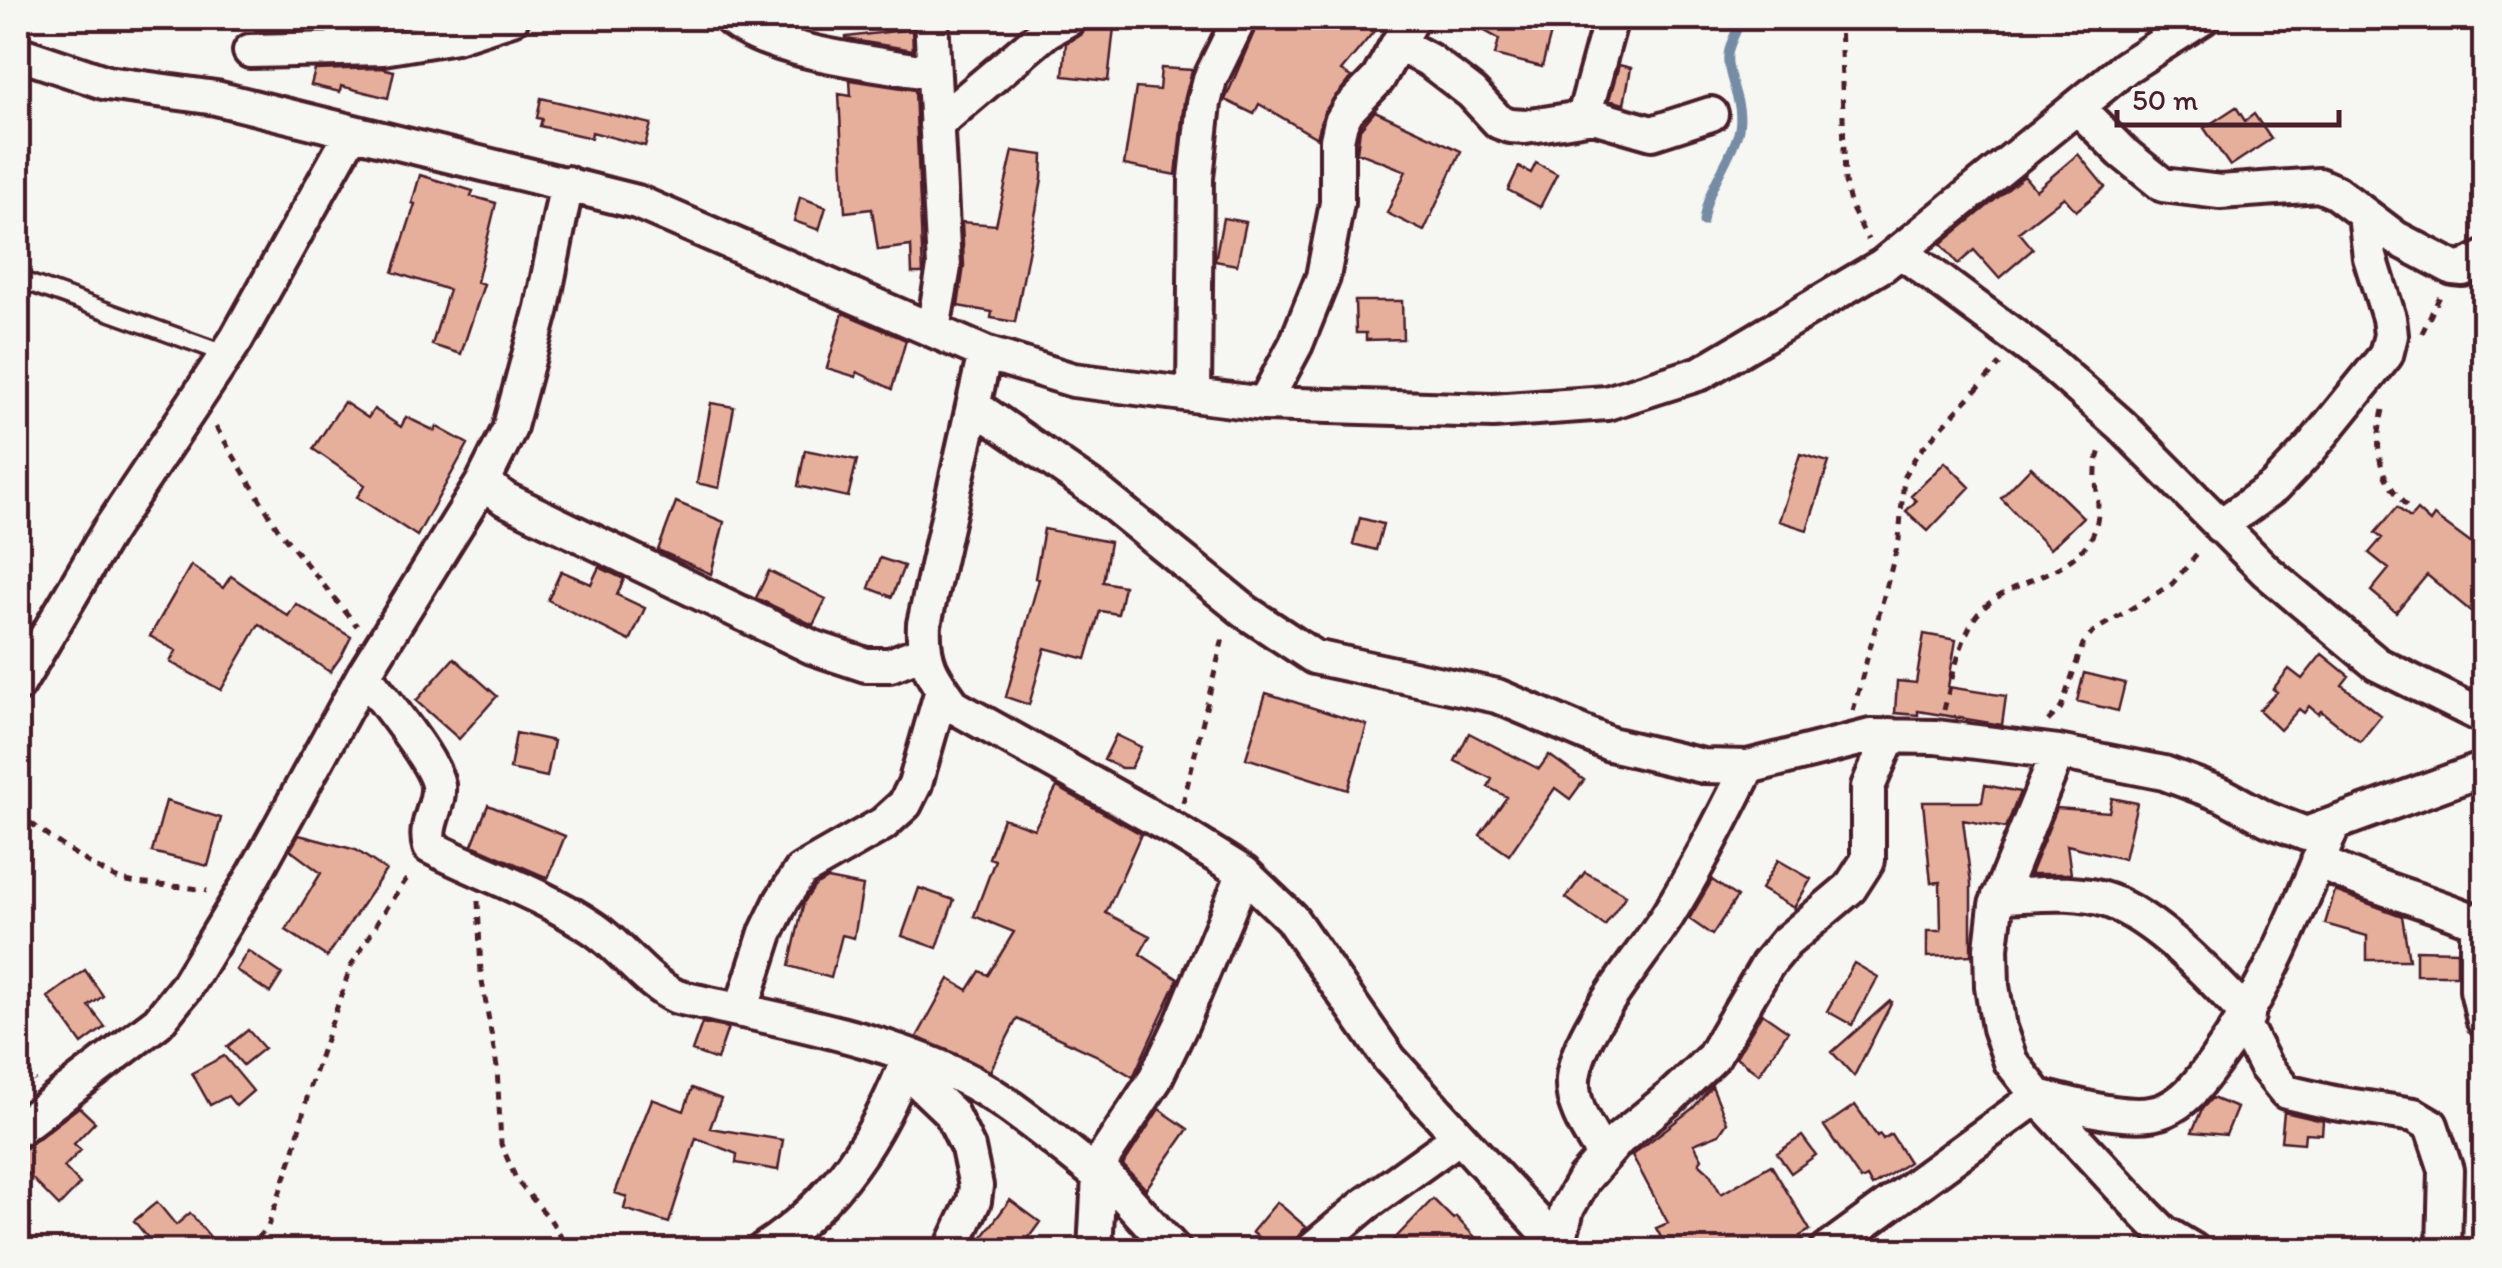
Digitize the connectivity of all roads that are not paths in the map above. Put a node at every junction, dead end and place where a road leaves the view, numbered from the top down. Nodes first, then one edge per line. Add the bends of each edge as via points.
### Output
1 (512, 18) edge
2 (730, 18) edge
3 (930, 18) edge
4 (1070, 18) edge
5 (1240, 18) edge
6 (1611, 18) edge
7 (2203, 18) edge
8 (1398, 29) edge
9 (344, 33) edge
10 (250, 51) dead end
11 (18, 53) edge
12 (933, 72) junction
13 (2077, 107) junction
14 (1711, 114) dead end
15 (1584, 116) junction
16 (936, 126) junction
17 (352, 132) junction
18 (568, 183) junction
19 (2365, 215) junction
20 (1892, 258) junction
21 (2484, 258) edge
22 (18, 280) edge
23 (933, 329) junction
24 (985, 353) junction
25 (226, 354) junction
26 (1194, 394) junction
27 (1264, 404) junction
28 (974, 406) junction
29 (483, 482) junction
30 (2220, 526) junction
31 (923, 652) junction
32 (370, 662) junction
33 (18, 685) edge
34 (942, 690) junction
35 (2484, 717) edge
36 (1890, 735) junction
37 (2058, 752) junction
38 (1748, 767) junction
39 (2484, 769) edge
40 (2334, 824) junction
41 (2318, 861) junction
42 (1244, 873) junction
43 (1999, 896) junction
44 (2481, 923) edge
45 (742, 1011) junction
46 (2245, 1019) junction
47 (2484, 1020) edge
48 (906, 1062) junction
49 (2038, 1096) junction
50 (18, 1129) edge
51 (1459, 1137) junction
52 (1604, 1156) junction
53 (1100, 1172) junction
54 (1561, 1248) edge
55 (764, 1250) edge
56 (950, 1250) edge
57 (1095, 1250) edge
58 (1174, 1250) edge
59 (1311, 1250) edge
60 (1828, 1250) edge
61 (2193, 1250) edge
62 (2444, 1250) edge

1 - 9 street via 384,48
2 - 12 street via 764,36 835,56
3 - 12 street
4 - 16 street
5 - 26 street via 1204,104 1196,178
6 - 15 street
7 - 13 street
8 - 15 street via 1499,122 1525,126
8 - 27 street via 1378,79 1341,122 1338,203 1324,277
9 - 10 street
11 - 17 street via 107,83 216,98
12 - 16 street
13 - 19 street via 2163,185 2220,192 2319,186
13 - 20 street
14 - 15 street via 1652,132
16 - 23 street via 944,266
17 - 18 street
17 - 25 street
18 - 23 street via 637,202
18 - 29 street via 509,430
19 - 21 street via 2453,268
19 - 30 street via 2389,318 2386,355 2274,487
20 - 27 street via 1701,373 1607,403 1493,412
20 - 30 street via 2022,341 2122,426
22 - 25 lane
23 - 24 street
24 - 26 street via 1073,380
24 - 28 street
25 - 33 street via 108,532
26 - 27 street
28 - 31 street
28 - 38 street via 1314,658 1497,696 1610,744 1704,766
29 - 31 street via 505,499 812,647 866,665 890,665
29 - 32 street
30 - 35 street via 2376,664
31 - 34 street
32 - 45 street via 432,769 438,795 430,847 588,924 658,988
32 - 50 street via 200,968 158,1022
34 - 42 street via 955,707
34 - 45 street via 905,804 801,871 766,932
36 - 37 street
36 - 38 street
36 - 52 street via 1868,788 1868,860 1850,888 1767,964 1713,1056
37 - 40 street via 2164,774 2296,833
37 - 43 street
38 - 52 street via 1686,885 1578,1057 1575,1100
39 - 40 street
40 - 41 street
41 - 44 street
41 - 46 street
42 - 51 street via 1291,918 1390,1060
42 - 53 street via 1161,1067
43 - 46 street via 2076,894 2108,901 2214,980
43 - 49 street via 1990,948 1998,1028 2011,1062
44 - 47 street via 2475,960
45 - 48 street
46 - 49 street via 2189,1096 2163,1112 2124,1113
46 - 62 street via 2265,1066 2286,1092 2414,1115 2432,1125 2446,1170
48 - 53 street via 995,1096
48 - 55 street via 858,1160 819,1206
48 - 56 street via 951,1112 968,1148 974,1201
49 - 60 street
49 - 61 street via 2163,1232
51 - 54 street
51 - 59 street
52 - 54 street via 1567,1209
53 - 57 street
53 - 58 street

